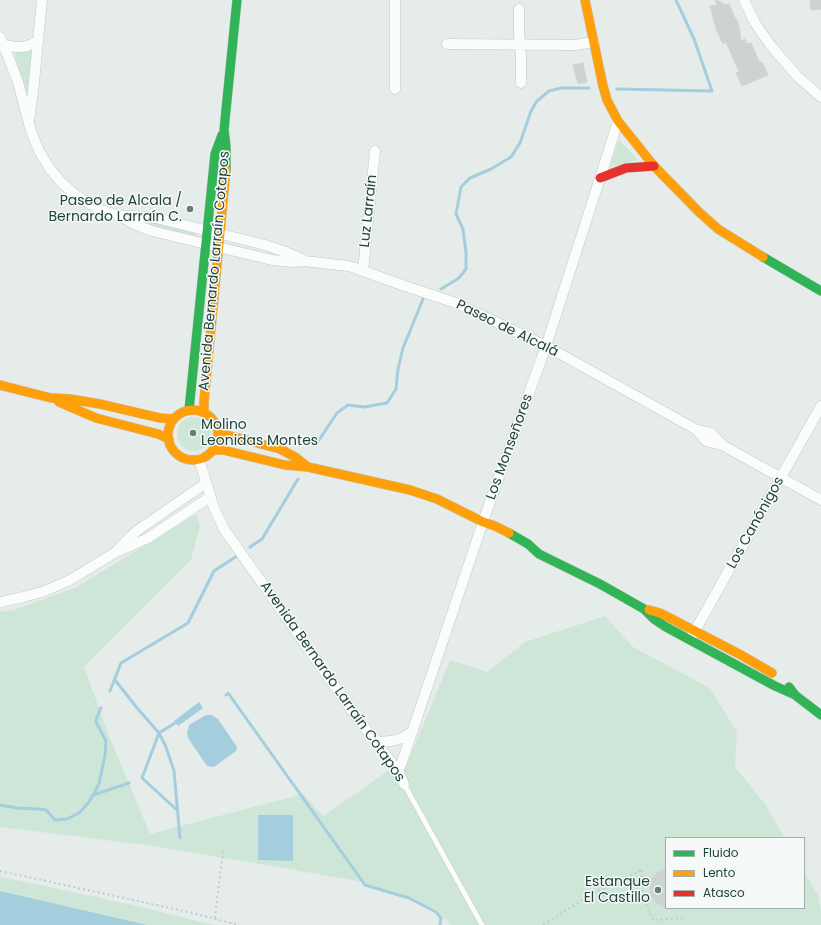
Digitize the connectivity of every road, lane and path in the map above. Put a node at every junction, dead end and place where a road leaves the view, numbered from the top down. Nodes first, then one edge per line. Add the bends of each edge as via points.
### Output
1 (42, 0) edge
2 (237, 0) edge
3 (394, 0) edge
4 (585, 0) edge
5 (744, 0) edge
6 (519, 9) dead end
7 (2, 41) edge
8 (38, 41) junction
9 (594, 42) junction
10 (447, 44) dead end
11 (520, 45) junction
12 (521, 83) dead end
13 (395, 89) dead end
14 (821, 97) edge
15 (618, 121) junction
16 (29, 124) junction
17 (224, 130) junction
18 (375, 151) dead end
19 (654, 166) junction
20 (600, 178) junction
21 (120, 216) junction
22 (207, 231) junction
23 (220, 234) junction
24 (205, 244) junction
25 (219, 247) junction
26 (304, 261) junction
27 (363, 271) junction
28 (821, 291) edge
29 (198, 318) junction
30 (212, 319) junction
31 (546, 346) junction
32 (0, 386) edge
33 (51, 398) junction
34 (821, 406) edge
35 (189, 410) junction
36 (204, 412) junction
37 (174, 419) junction
38 (218, 430) junction
39 (169, 439) junction
40 (213, 450) junction
41 (199, 459) junction
42 (308, 467) junction
43 (781, 478) junction
44 (206, 483) junction
45 (210, 497) junction
46 (821, 500) edge
47 (483, 522) junction
48 (497, 537) dead end
49 (513, 546) dead end
50 (116, 552) junction
51 (539, 554) junction
52 (0, 602) edge
53 (644, 609) junction
54 (696, 631) junction
55 (690, 641) junction
56 (795, 695) junction
57 (821, 715) edge
58 (413, 731) junction
59 (375, 741) junction
60 (398, 771) junction
61 (404, 784) joint
62 (223, 852) dead end
63 (0, 871) edge
64 (599, 891) junction
65 (645, 902) junction
66 (683, 918) dead end
67 (215, 919) junction
68 (238, 925) edge
69 (482, 925) edge
70 (543, 925) edge

1 - 8 street
2 - 17 street, Avenida Bernardo Larraín Cotapos
3 - 13 street
4 - 9 street
5 - 14 street via 755,23 771,46 798,77
6 - 11 street
7 - 8 street via 21,47
7 - 16 street, Paseo de Alcalá via 18,82
8 - 16 street
9 - 11 street via 575,45
9 - 15 street via 607,100
10 - 11 street
11 - 12 street
15 - 19 street
15 - 20 street, Los Monseñores
16 - 21 street, Paseo de Alcalá via 39,151 61,182 83,200 101,210
17 - 22 street, Avenida Bernardo Larraín Cotapos via 215,154
17 - 23 street, Avenida Bernardo Larraín Cotapos via 226,156
18 - 27 street, Luz Larraín
19 - 20 street via 626,168
19 - 28 street via 718,229
20 - 31 street, Los Monseñores
21 - 22 street, Paseo de Alcalá via 156,218
21 - 24 street, Paseo de Alcalá via 143,228
22 - 23 street, Paseo de Alcalá
22 - 24 street, Avenida Bernardo Larraín Cotapos
23 - 25 street, Avenida Bernardo Larraín Cotapos
23 - 26 street, Paseo de Alcalá via 276,248
24 - 25 street, Paseo de Alcalá
24 - 29 street, Avenida Bernardo Larraín Cotapos
25 - 26 street, Paseo de Alcalá via 272,260
25 - 30 street, Avenida Bernardo Larraín Cotapos
26 - 27 street, Paseo de Alcalá via 348,266
27 - 31 street, Paseo de Alcalá via 456,302
29 - 30 street
29 - 35 street, Avenida Bernardo Larraín Cotapos
30 - 36 street, Avenida Bernardo Larraín Cotapos
31 - 43 street, Paseo de Alcalá via 696,430 711,433 722,445
31 - 47 street, Los Monseñores
32 - 33 street
33 - 37 street via 100,404
33 - 39 street via 96,418
34 - 43 street, Los Canónigos
35 - 36 street
35 - 37 street
36 - 38 street via 213,420
37 - 39 street via 169,428
38 - 40 street via 218,441
38 - 42 street via 227,435 280,449
39 - 41 street via 180,455 189,459
40 - 41 street
40 - 42 street via 223,450 285,465
41 - 44 street, Avenida Bernardo Larraín Cotapos
42 - 47 street via 426,494
43 - 46 street, Paseo de Alcalá
43 - 54 street, Los Canónigos
44 - 45 street, Avenida Bernardo Larraín Cotapos
44 - 50 street via 138,530
45 - 50 street via 148,538
45 - 59 street, Avenida Bernardo Larraín Cotapos via 230,538
47 - 48 street
47 - 51 street via 516,536
47 - 58 street, Los Monseñores
49 - 51 street
50 - 52 street via 55,586
51 - 53 street
53 - 54 street via 665,615
53 - 55 street via 660,623
54 - 55 street, Los Canónigos
54 - 56 street via 770,672
55 - 56 street
56 - 57 street
58 - 59 street via 396,740
58 - 60 street, Los Monseñores
59 - 60 street, Avenida Bernardo Larraín Cotapos
60 - 61 street, Avenida Bernardo Larraín Cotapos
61 - 69 lane, Avenida Bernardo Larraín Cotapos
62 - 67 path
63 - 67 path
64 - 65 path via 608,902
64 - 65 path via 642,870 641,884
64 - 70 path
65 - 66 path via 653,920
67 - 68 path

